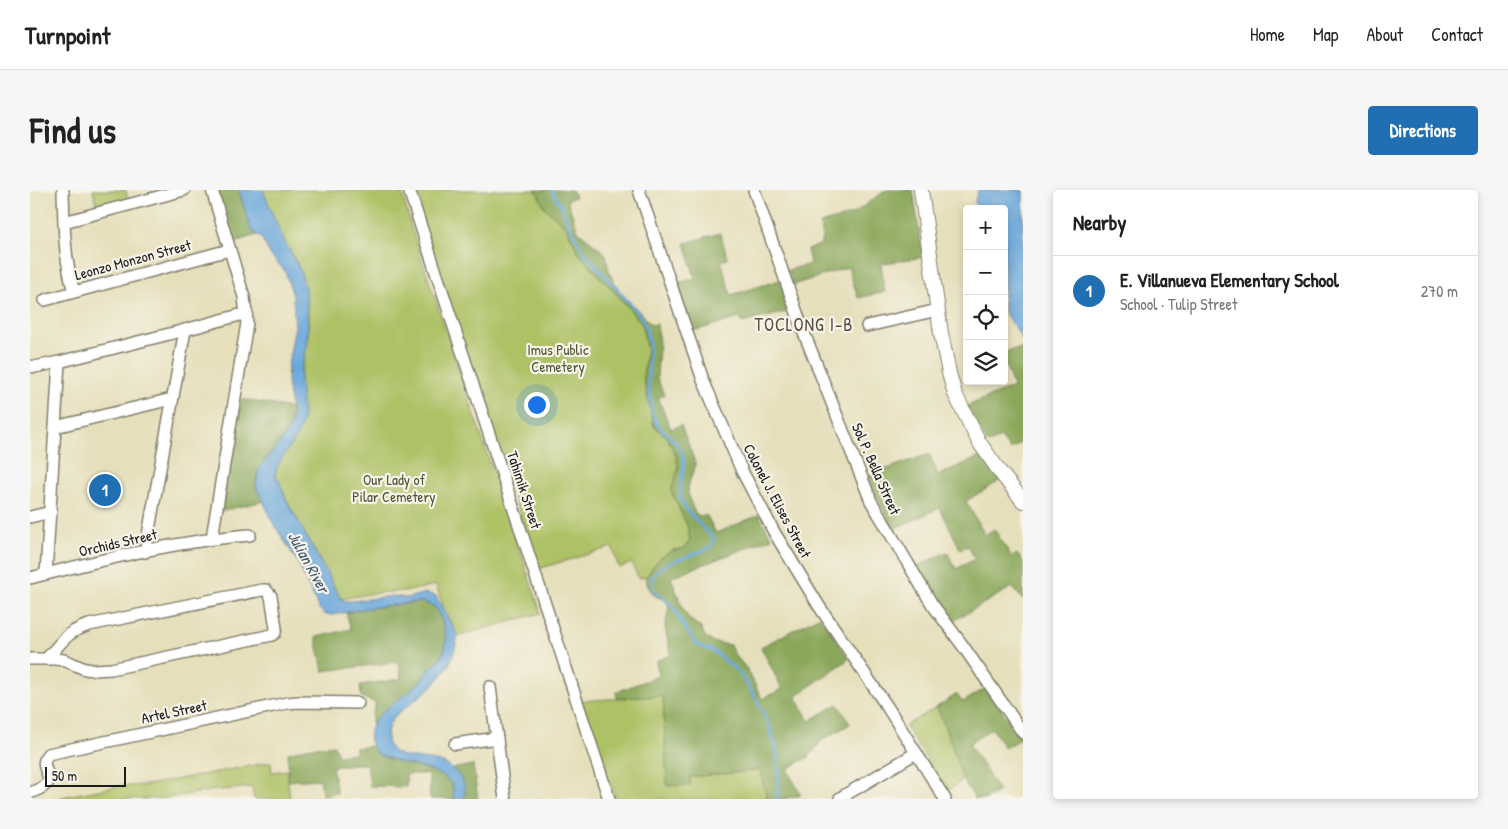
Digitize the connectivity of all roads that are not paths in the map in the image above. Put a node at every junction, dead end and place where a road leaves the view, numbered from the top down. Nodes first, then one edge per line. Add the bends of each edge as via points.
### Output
1 (63, 190) edge
2 (184, 190) edge
3 (212, 190) edge
4 (409, 190) edge
5 (639, 190) edge
6 (754, 190) edge
7 (921, 190) edge
8 (64, 222) junction
9 (230, 250) junction
10 (74, 292) junction
11 (45, 300) dead end
12 (938, 310) junction
13 (247, 313) junction
14 (867, 326) dead end
15 (185, 330) junction
16 (59, 362) junction
17 (30, 366) edge
18 (172, 399) junction
19 (56, 427) junction
20 (1023, 501) edge
21 (51, 512) junction
22 (30, 517) edge
23 (250, 535) dead end
24 (212, 538) junction
25 (145, 552) junction
26 (46, 574) junction
27 (30, 578) edge
28 (30, 659) edge
29 (46, 659) junction
30 (490, 687) dead end
31 (358, 703) dead end
32 (1023, 733) edge
33 (497, 738) junction
34 (455, 744) dead end
35 (916, 753) junction
36 (30, 793) edge
37 (840, 798) dead end
38 (505, 799) edge
39 (609, 799) edge
40 (945, 799) edge

1 - 8 street
2 - 8 street
3 - 9 street
4 - 39 street, Tahimik Street
5 - 35 street, Colonel J. Elises Street via 703,380 742,471 819,606
6 - 32 street, Sol P. Bella Street via 804,333 871,501 932,604
7 - 12 street
8 - 10 street via 66,256
9 - 10 street, Leonzo Monzon Street
9 - 13 street
10 - 11 street, Leonzo Monzon Street
12 - 14 street
12 - 20 street via 955,394 980,442
13 - 15 street
13 - 24 street
15 - 16 street
15 - 18 street
16 - 17 street
16 - 19 street
18 - 19 street
18 - 25 street
19 - 21 street
21 - 22 street
21 - 26 street
23 - 24 street, Orchids Street
24 - 25 street, Orchids Street
25 - 26 street, Orchids Street
26 - 27 street, Orchids Street
28 - 29 street
29 - 29 street via 64,660 85,669 111,669 272,635 276,628 271,596 262,590 89,625 62,639
30 - 33 street
31 - 36 street, Artel Street via 287,703 48,754 44,764 48,784
33 - 34 street
33 - 38 street
35 - 37 street
35 - 40 street, Colonel J. Elises Street

